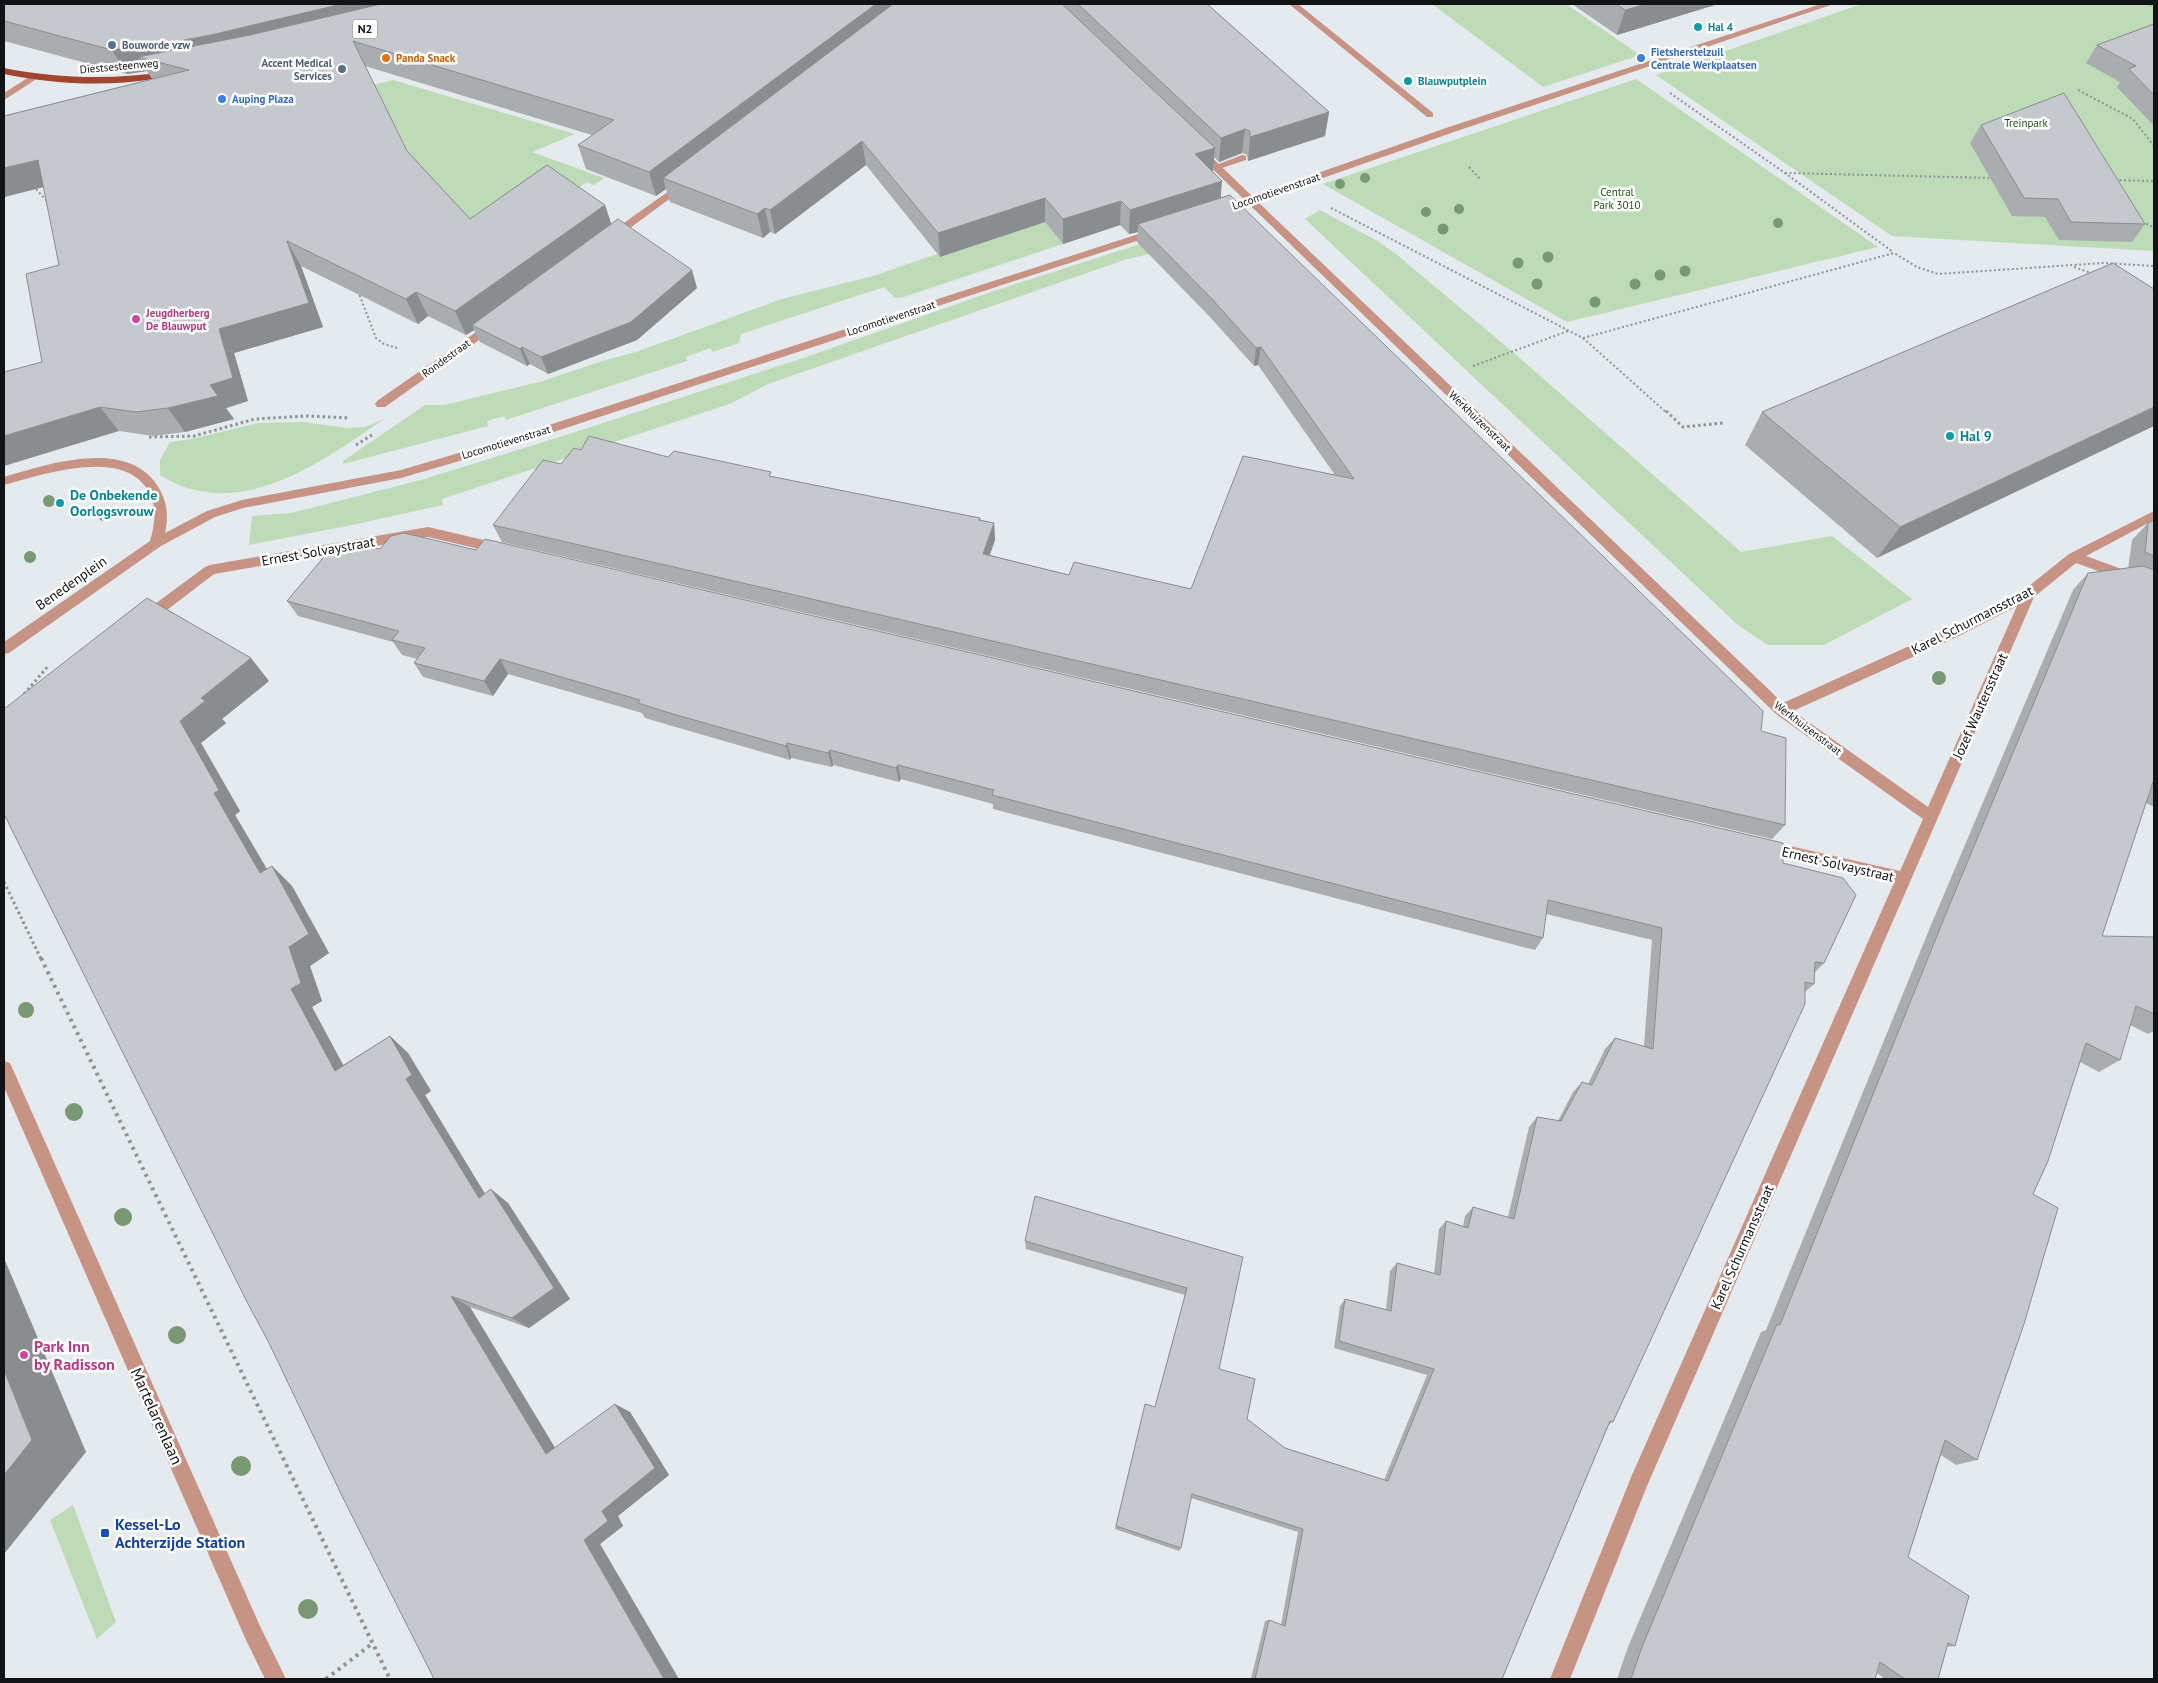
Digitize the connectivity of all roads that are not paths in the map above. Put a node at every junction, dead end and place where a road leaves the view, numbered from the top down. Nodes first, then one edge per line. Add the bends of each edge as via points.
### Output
1 (1293, 4) edge
2 (1829, 4) edge
3 (4, 71) edge
4 (183, 72) edge
5 (32, 78) junction
6 (4, 96) edge
7 (1430, 115) dead end
8 (1191, 143) edge
9 (1242, 158) edge
10 (1216, 167) junction
11 (692, 178) edge
12 (1250, 200) junction
13 (1209, 214) edge
14 (1171, 226) edge
15 (605, 242) edge
16 (502, 318) edge
17 (381, 404) road end
18 (4, 481) edge
19 (2154, 515) edge
20 (156, 543) junction
21 (516, 553) edge
22 (2074, 557) junction
23 (2154, 586) edge
24 (2029, 594) junction
25 (131, 629) edge
26 (4, 649) edge
27 (1781, 710) junction
28 (1931, 817) junction
29 (1748, 842) edge
30 (1904, 879) junction
31 (4, 1069) edge
32 (276, 1679) edge
33 (1560, 1679) edge

1 - 7 street
2 - 12 street, Locomotievenstraat
3 - 5 main road, Diestsesteenweg
4 - 5 main road, Diestsesteenweg via 136,79 78,82
5 - 6 street
8 - 10 street, Werkhuizenstraat
9 - 10 street
10 - 12 street, Werkhuizenstraat
11 - 15 street
12 - 13 street, Locomotievenstraat
12 - 27 street, Werkhuizenstraat
14 - 20 street, Locomotievenstraat via 401,474 270,498 211,514
16 - 17 street, Rondestraat
18 - 20 street via 73,465 128,467 139,472 161,503 162,516
19 - 22 street, Karel Schurmansstraat
20 - 26 street, Benedenplein
21 - 25 street, Ernest Solvaystraat via 428,532 210,570
22 - 23 street
22 - 24 street, Karel Schurmansstraat
24 - 27 street, Karel Schurmansstraat via 1954,632
24 - 28 street, Jozef Wautersstraat
27 - 28 street, Werkhuizenstraat
28 - 30 street, Karel Schurmansstraat
29 - 30 street, Ernest Solvaystraat
30 - 33 street, Karel Schurmansstraat via 1639,1482
31 - 32 street, Martelarenlaan

